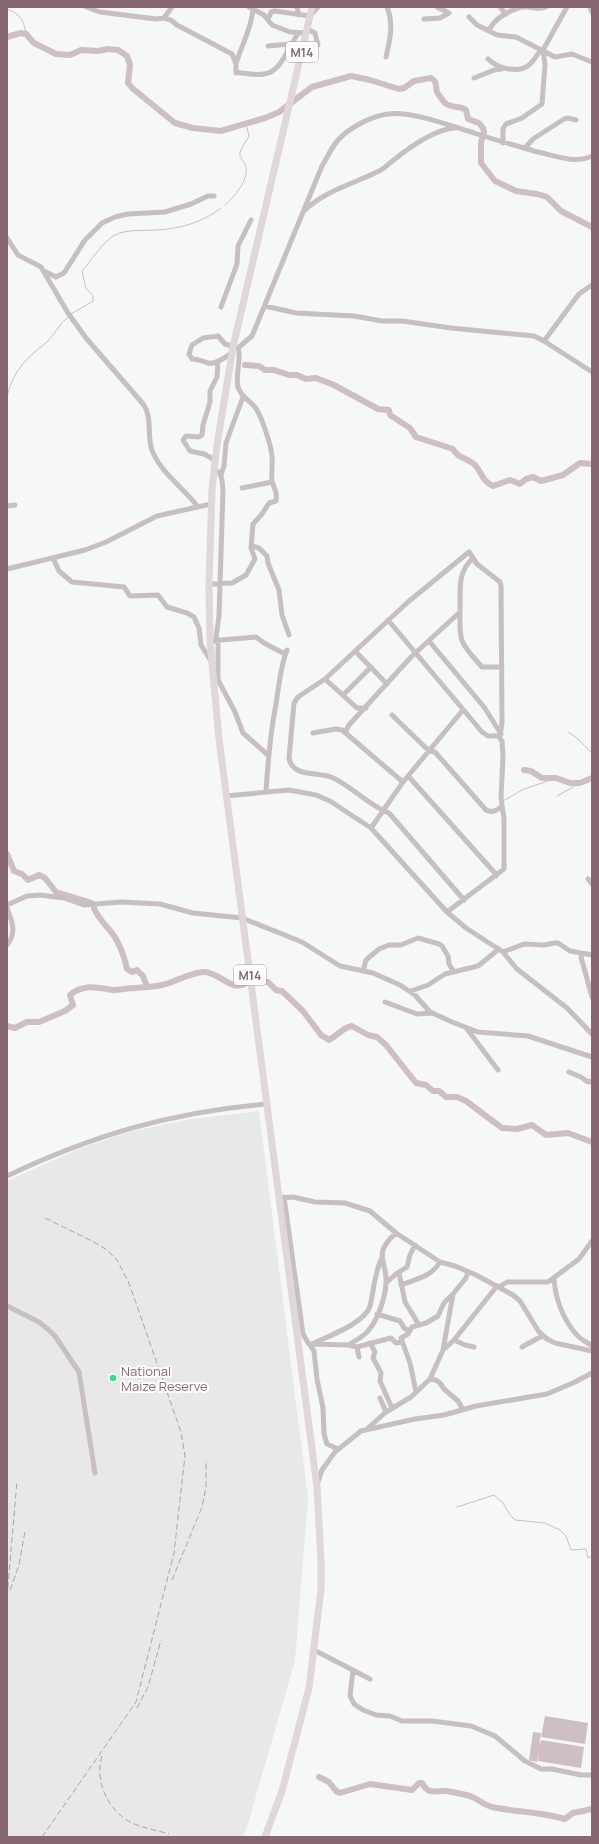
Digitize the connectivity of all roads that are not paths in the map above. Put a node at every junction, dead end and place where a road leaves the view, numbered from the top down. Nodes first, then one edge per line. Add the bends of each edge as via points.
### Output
1 (86, 7) edge
2 (172, 7) edge
3 (297, 7) edge
4 (312, 7) edge
5 (318, 7) edge
6 (387, 7) edge
7 (436, 7) edge
8 (500, 7) edge
9 (546, 7) edge
10 (567, 7) edge
11 (590, 7) edge
12 (251, 8) edge
13 (592, 12) edge
14 (506, 14) junction
15 (299, 15) junction
16 (310, 16) junction
17 (469, 17) dead end
18 (164, 18) junction
19 (266, 18) junction
20 (424, 19) dead end
21 (489, 30) junction
22 (306, 31) junction
23 (298, 34) junction
24 (290, 44) junction
25 (318, 45) dead end
26 (268, 46) dead end
27 (542, 50) junction
28 (386, 57) dead end
29 (488, 58) dead end
30 (592, 62) edge
31 (236, 64) junction
32 (507, 68) junction
33 (474, 78) dead end
34 (576, 120) dead end
35 (457, 128) junction
36 (503, 143) junction
37 (525, 148) junction
38 (592, 156) edge
39 (214, 196) dead end
40 (303, 212) junction
41 (251, 220) dead end
42 (7, 238) edge
43 (44, 270) junction
44 (592, 285) edge
45 (221, 306) dead end
46 (265, 306) junction
47 (544, 341) junction
48 (234, 349) junction
49 (218, 361) junction
50 (592, 372) edge
51 (243, 397) junction
52 (215, 460) junction
53 (214, 470) junction
54 (221, 475) junction
55 (272, 482) junction
56 (242, 488) dead end
57 (211, 504) junction
58 (15, 505) dead end
59 (7, 506) edge
60 (198, 507) junction
61 (252, 546) junction
62 (53, 558) junction
63 (473, 558) junction
64 (7, 569) edge
65 (209, 584) junction
66 (220, 585) junction
67 (460, 612) junction
68 (388, 620) junction
69 (289, 635) dead end
70 (210, 641) junction
71 (218, 641) junction
72 (429, 641) junction
73 (355, 650) junction
74 (416, 653) junction
75 (212, 662) junction
76 (371, 667) junction
77 (502, 667) junction
78 (213, 670) junction
79 (325, 679) junction
80 (218, 681) junction
81 (387, 684) junction
82 (342, 694) junction
83 (357, 708) junction
84 (366, 708) junction
85 (463, 710) junction
86 (392, 715) dead end
87 (356, 718) junction
88 (349, 725) junction
89 (337, 729) junction
90 (313, 733) dead end
91 (346, 734) junction
92 (500, 736) junction
93 (429, 750) junction
94 (268, 755) junction
95 (409, 777) junction
96 (403, 782) junction
97 (266, 791) junction
98 (226, 796) junction
99 (502, 806) junction
100 (382, 812) junction
101 (371, 828) junction
102 (496, 876) junction
103 (588, 879) dead end
104 (592, 884) edge
105 (464, 900) junction
106 (7, 905) edge
107 (7, 908) edge
108 (448, 912) junction
109 (242, 918) junction
110 (7, 945) edge
111 (501, 950) junction
112 (582, 954) junction
113 (591, 954) edge
114 (363, 971) junction
115 (454, 972) junction
116 (411, 991) junction
117 (592, 997) edge
118 (385, 1002) dead end
119 (433, 1013) junction
120 (467, 1028) junction
121 (592, 1034) edge
122 (592, 1057) edge
123 (498, 1070) dead end
124 (569, 1072) dead end
125 (592, 1081) edge
126 (267, 1104) junction
127 (7, 1176) edge
128 (281, 1197) junction
129 (396, 1233) junction
130 (592, 1241) edge
131 (415, 1245) junction
132 (382, 1258) junction
133 (440, 1262) junction
134 (468, 1272) junction
135 (399, 1273) junction
136 (554, 1278) junction
137 (386, 1283) junction
138 (401, 1285) junction
139 (498, 1287) junction
140 (453, 1294) junction
141 (7, 1306) edge
142 (377, 1314) junction
143 (418, 1325) junction
144 (409, 1331) junction
145 (542, 1336) junction
146 (298, 1337) junction
147 (454, 1340) junction
148 (306, 1342) junction
149 (402, 1342) junction
150 (370, 1343) junction
151 (312, 1344) junction
152 (348, 1345) junction
153 (474, 1346) dead end
154 (592, 1346) edge
155 (357, 1347) junction
156 (522, 1347) dead end
157 (443, 1350) junction
158 (592, 1351) edge
159 (359, 1357) dead end
160 (592, 1373) edge
161 (430, 1379) junction
162 (416, 1392) junction
163 (380, 1398) dead end
164 (392, 1408) junction
165 (463, 1410) junction
166 (386, 1412) junction
167 (368, 1428) junction
168 (338, 1449) junction
169 (95, 1473) dead end
170 (317, 1487) junction
171 (314, 1650) junction
172 (353, 1670) junction
173 (370, 1679) dead end
174 (592, 1775) edge
175 (265, 1837) edge

1 - 18 street via 100,12 146,19
2 - 18 street
3 - 15 street
4 - 16 highway, M14
5 - 16 street
6 - 28 street via 391,29
7 - 20 street via 449,13 440,18
8 - 14 street
9 - 14 street via 523,8
10 - 27 street
11 - 13 street
12 - 19 street
12 - 31 street via 250,28
14 - 21 street via 492,24
15 - 16 street
15 - 19 street via 275,11
16 - 22 highway, M14
17 - 21 street
18 - 31 street via 232,54
19 - 23 street via 272,25
21 - 27 street via 500,36 516,37
22 - 23 street
22 - 25 street via 314,32
22 - 48 highway, M14
23 - 24 street
24 - 26 street
24 - 31 street via 279,65 265,74 236,73
27 - 30 street via 555,56 572,54
27 - 32 street via 527,66
27 - 36 street via 545,64 542,104 519,120 507,122
29 - 32 street via 495,65
32 - 33 street
34 - 37 street via 568,118 550,126
35 - 36 street
35 - 40 street via 448,128 431,135 386,167 320,198
35 - 40 street via 394,113 376,117 359,125 340,137 333,147 322,166
36 - 37 street
37 - 38 street via 564,159
39 - 43 street via 165,212 128,214 110,219 98,226 85,240 64,273 56,277
40 - 46 street
41 - 45 street via 238,246 237,264
42 - 43 street via 18,255 36,263
43 - 60 street via 68,313 86,338 144,405 154,455 169,477
44 - 47 street via 579,294
46 - 47 street via 296,313 354,316 534,336
46 - 48 street via 252,336
47 - 50 street
48 - 49 street
48 - 49 street via 215,335 197,341 190,349 192,359 212,363
48 - 51 street via 240,352 238,383
48 - 52 highway, M14
49 - 52 street via 217,377 210,391 202,435 186,436 183,440 190,451
51 - 54 street via 226,443
51 - 55 street via 256,408 268,439 272,458
52 - 53 highway, M14
53 - 54 street
53 - 57 highway, M14
54 - 66 street via 223,490
55 - 56 street
55 - 61 street via 277,491 276,501 269,503 254,524
57 - 60 street
57 - 65 highway, M14
58 - 59 street
60 - 62 street via 157,516 106,542
61 - 66 street via 255,559 246,575 232,583
61 - 69 street via 259,548 267,556
62 - 64 street
62 - 75 street via 59,571 72,582 124,587 130,596 158,595 168,607 191,614 197,623 203,649
63 - 67 street via 464,566
63 - 68 street via 469,552
63 - 77 street via 501,584
65 - 66 street
65 - 70 highway, M14
66 - 71 street via 216,637
67 - 72 street
67 - 77 street via 462,644 482,667
68 - 73 street
68 - 74 street
70 - 71 street
70 - 75 highway, M14
71 - 80 street
71 - 94 street via 256,637 286,652
72 - 74 street
72 - 92 street via 484,708
73 - 76 street
73 - 79 street
74 - 81 street
74 - 85 street
75 - 78 highway, M14
76 - 81 street
76 - 82 street
77 - 92 street
78 - 80 street
78 - 98 highway, M14
79 - 82 street
79 - 100 street via 298,697 294,703 290,732 290,762 300,772 325,776 340,782
80 - 94 street via 245,736
81 - 84 street
82 - 83 street
83 - 84 street
83 - 87 street
84 - 87 street
85 - 92 street via 485,734
85 - 93 street
86 - 93 street
87 - 88 street
88 - 89 street
88 - 91 street
89 - 90 street
89 - 91 street
91 - 96 street
92 - 99 street via 503,757
93 - 95 street
93 - 99 street via 443,759 486,810 498,811
94 - 97 street
95 - 96 street
95 - 102 street
96 - 100 street
97 - 98 street
97 - 101 street via 290,790 316,796 330,801
98 - 109 highway, M14
99 - 102 street via 504,869
100 - 101 street
100 - 105 street via 389,813
101 - 108 street
102 - 105 street
103 - 104 street
105 - 108 street
106 - 109 street via 27,896 40,895 84,904 160,904 193,912
107 - 110 street via 13,928
108 - 111 street via 466,928
109 - 114 street via 302,942 340,966
109 - 126 highway, M14
111 - 112 street via 524,944 558,943 566,949
111 - 115 street via 478,966
111 - 121 street via 517,969 567,1008
112 - 113 street
112 - 117 street
114 - 115 street via 366,960 379,949 389,945 401,945 418,938 442,946 448,956 448,964
114 - 116 street via 378,975
115 - 116 street
116 - 119 street
118 - 119 street via 417,1014
119 - 120 street
120 - 122 street via 478,1032 528,1036
120 - 123 street
124 - 125 street via 588,1082
126 - 127 street via 202,1111 146,1123 79,1145
126 - 128 highway, M14
128 - 129 street via 293,1196 314,1202 345,1203 362,1208
128 - 146 highway, M14
128 - 148 street
129 - 131 street
129 - 132 street via 385,1245
130 - 136 street via 579,1259
131 - 133 street
131 - 135 street via 407,1267
132 - 137 street
132 - 151 street via 377,1267 369,1306 364,1316
133 - 134 street
133 - 138 street via 429,1274
134 - 139 street
134 - 140 street
135 - 137 street
135 - 138 street
136 - 139 street via 544,1283 507,1282
136 - 154 street via 558,1301 566,1319 578,1336
137 - 142 street
138 - 143 street via 405,1302
139 - 145 street via 520,1301
139 - 147 street
140 - 143 street via 444,1303 438,1316
140 - 157 street
141 - 169 street via 49,1330 79,1372
142 - 144 street via 400,1320
142 - 152 street via 369,1330
143 - 144 street
144 - 149 street via 401,1338
145 - 156 street
145 - 158 street via 555,1343
146 - 148 street
146 - 170 highway, M14
147 - 153 street
147 - 157 street
148 - 151 street
148 - 168 street via 314,1351 323,1408 324,1434 327,1444
149 - 150 street via 396,1343 391,1338
149 - 162 street via 410,1363
150 - 155 street
150 - 164 street via 381,1373 380,1382
151 - 152 street
152 - 155 street
155 - 159 street
157 - 161 street
160 - 165 street via 547,1394
161 - 162 street
161 - 165 street via 436,1380 444,1390 456,1398
162 - 164 street
163 - 166 street
164 - 166 street
165 - 167 street
166 - 167 street
167 - 168 street
168 - 170 street via 322,1470
170 - 171 highway, M14 via 321,1568
171 - 172 street
171 - 175 highway, M14 via 303,1712 282,1791
172 - 173 street
172 - 174 street via 350,1696 354,1704 363,1710 402,1721 432,1721 471,1726 495,1736 525,1761 541,1769

